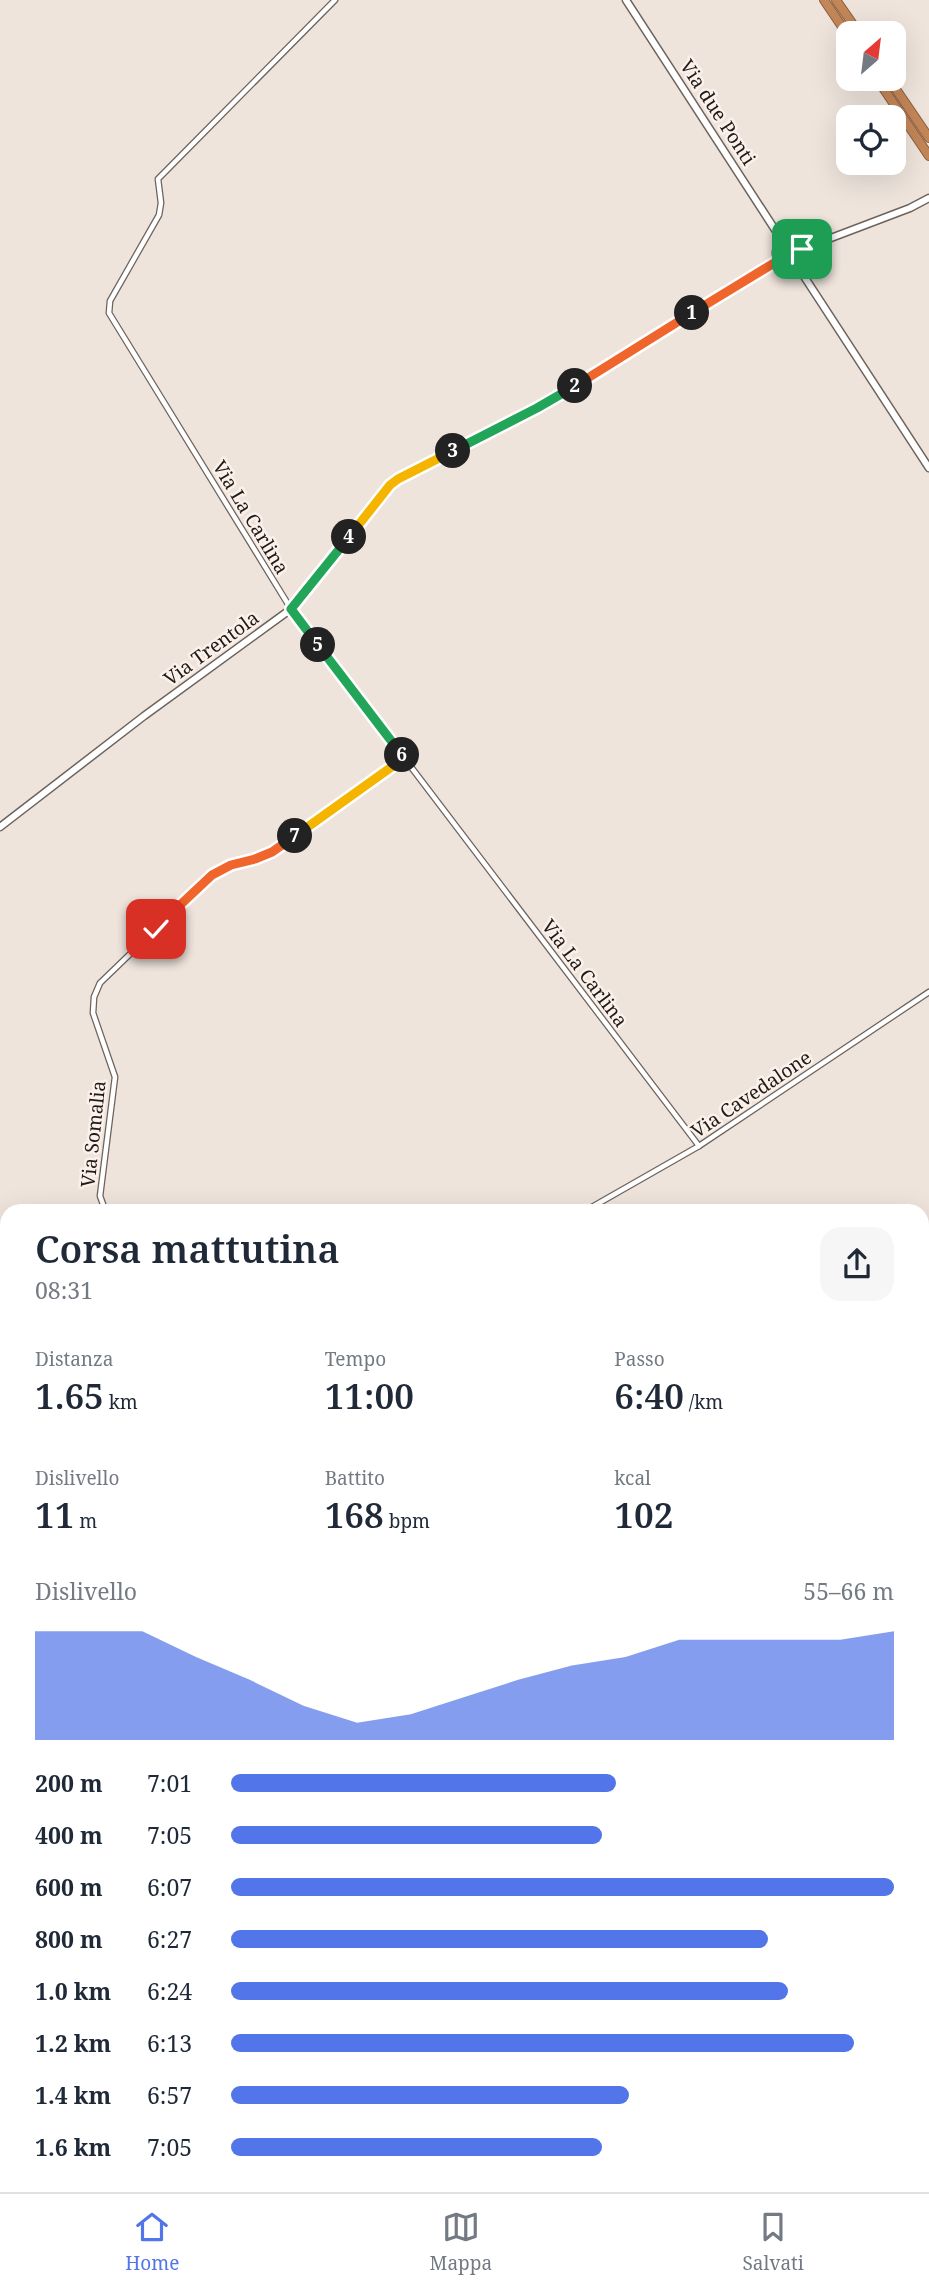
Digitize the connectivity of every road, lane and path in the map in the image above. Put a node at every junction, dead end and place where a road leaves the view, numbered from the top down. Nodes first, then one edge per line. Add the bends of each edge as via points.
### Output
1 (335, 0) edge
2 (626, 0) edge
3 (824, 0) edge
4 (836, 0) edge
5 (838, 21) edge
6 (851, 21) edge
7 (885, 91) edge
8 (897, 91) edge
9 (929, 138) edge
10 (929, 156) edge
11 (929, 198) edge
12 (783, 242) junction
13 (802, 249) junction
14 (779, 260) junction
15 (796, 264) junction
16 (929, 468) edge
17 (291, 609) junction
18 (404, 758) junction
19 (0, 827) edge
20 (929, 992) edge
21 (699, 1146) junction
22 (103, 1204) edge
23 (596, 1204) edge

1 - 17 street, Via La Carlina via 158,179 159,215 110,301 109,313
2 - 12 street, Via due Ponti
3 - 5 highway
4 - 6 highway
7 - 10 highway
8 - 9 highway
11 - 13 street
12 - 13 street via 794,241
12 - 14 street via 777,248
13 - 15 street
14 - 15 street via 789,266
14 - 17 street, Via Trentola via 537,408 398,479 381,494
15 - 16 street
17 - 18 street, Via La Carlina
17 - 19 street, Via Trentola
18 - 21 street, Via La Carlina
18 - 22 street, Via Somalia via 272,852 212,875 100,983 93,1013 115,1077
20 - 21 street, Via Cavedalone
21 - 23 street, Via Cavedalone

